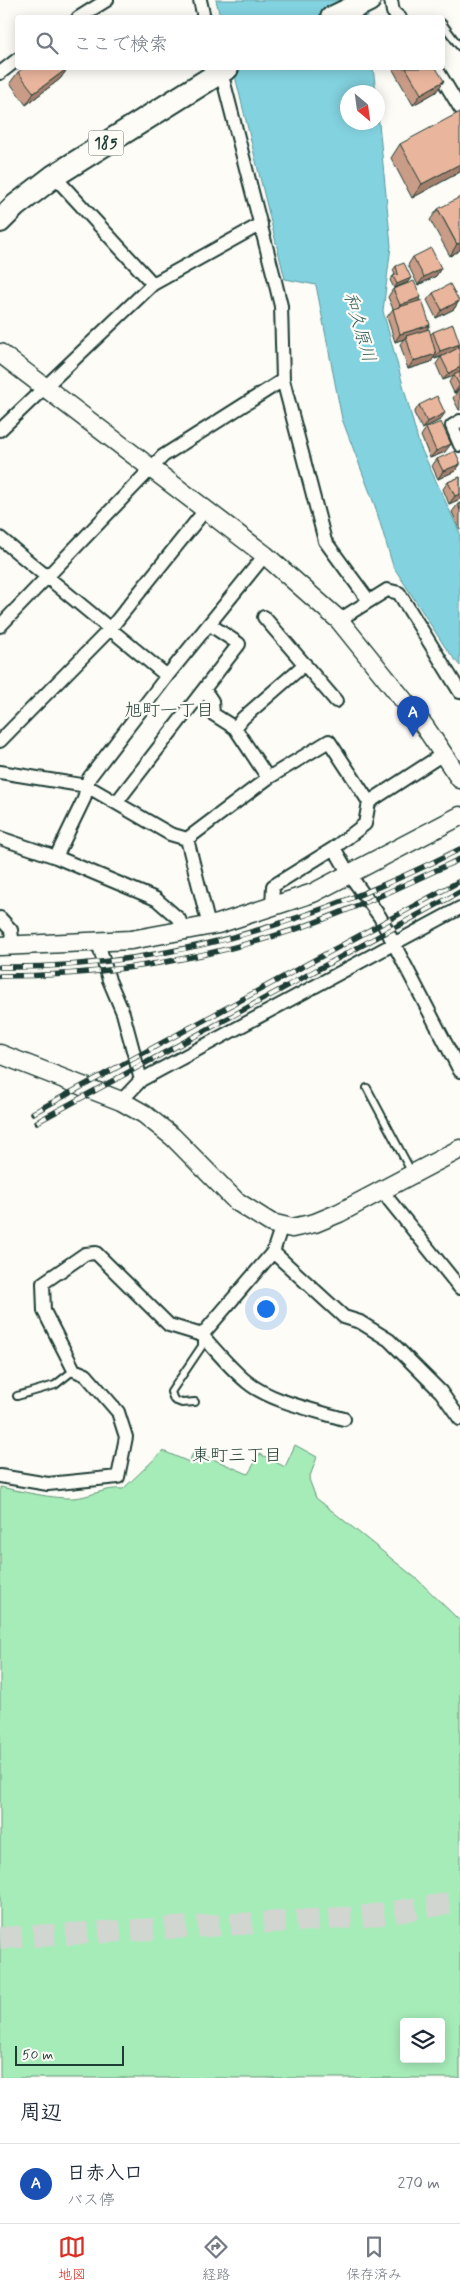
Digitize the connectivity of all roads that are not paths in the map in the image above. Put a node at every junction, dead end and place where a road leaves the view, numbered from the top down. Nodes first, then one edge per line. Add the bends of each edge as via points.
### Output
1 (107, 0) edge
2 (200, 0) edge
3 (369, 0) edge
4 (392, 0) edge
5 (83, 15) edge
6 (203, 15) edge
7 (338, 15) edge
8 (396, 15) edge
9 (445, 27) edge
10 (460, 47) edge
11 (15, 61) edge
12 (219, 70) edge
13 (221, 70) edge
14 (437, 70) edge
15 (0, 73) edge
16 (460, 108) edge
17 (54, 176) junction
18 (0, 221) edge
19 (261, 224) junction
20 (153, 284) junction
21 (0, 353) edge
22 (283, 380) junction
23 (45, 388) junction
24 (460, 421) edge
25 (0, 430) edge
26 (460, 445) edge
27 (152, 468) junction
28 (206, 509) junction
29 (0, 538) edge
30 (266, 554) junction
31 (47, 577) junction
32 (369, 601) junction
33 (264, 617) dead end
34 (339, 620) junction
35 (209, 624) junction
36 (0, 626) edge
37 (110, 629) junction
38 (305, 664) junction
39 (166, 676) junction
40 (204, 689) junction
41 (460, 692) edge
42 (336, 701) dead end
43 (235, 728) junction
44 (0, 741) edge
45 (443, 754) junction
46 (0, 772) edge
47 (268, 778) junction
48 (460, 779) edge
49 (87, 786) junction
50 (369, 802) junction
51 (116, 803) junction
52 (460, 816) edge
53 (0, 838) edge
54 (187, 839) junction
55 (334, 848) junction
56 (56, 857) junction
57 (349, 874) junction
58 (272, 906) junction
59 (460, 908) edge
60 (0, 918) edge
61 (209, 926) junction
62 (184, 931) junction
63 (98, 942) junction
64 (395, 943) junction
65 (6, 946) edge
66 (0, 1054) edge
67 (460, 1071) edge
68 (142, 1080) junction
69 (367, 1088) dead end
70 (121, 1101) junction
71 (460, 1149) edge
72 (412, 1174) junction
73 (383, 1189) junction
74 (282, 1226) junction
75 (273, 1252) junction
76 (460, 1288) edge
77 (202, 1335) junction
78 (74, 1370) junction
79 (18, 1396) dead end
80 (195, 1402) dead end
81 (344, 1419) dead end
82 (460, 1419) edge
83 (0, 1476) edge

1 - 5 street
2 - 6 street
3 - 7 highway
4 - 8 street
9 - 10 lane
11 - 15 street
12 - 17 highway, 185
13 - 19 street
14 - 16 street
17 - 18 highway, 185
17 - 20 street
19 - 20 street
19 - 22 street via 281,306
20 - 23 street
21 - 23 street
22 - 27 street via 163,456
22 - 32 street via 325,541
23 - 25 street
23 - 27 street
24 - 26 street via 452,426
27 - 28 street
27 - 31 street
28 - 30 street
28 - 37 street
29 - 31 street
30 - 34 street
30 - 35 street
31 - 36 street
31 - 37 street
32 - 34 street
32 - 41 street via 387,590 399,593
33 - 38 street
34 - 45 street
35 - 39 street
35 - 40 street via 239,644
37 - 39 street
37 - 44 street
38 - 42 street
38 - 43 street
39 - 49 street via 89,778
40 - 43 street via 212,701 213,714
40 - 51 street
43 - 47 street
45 - 48 street
45 - 50 street
46 - 49 street
47 - 50 street via 328,741
47 - 54 street
49 - 51 street
49 - 56 street
50 - 55 street via 366,824
51 - 54 street via 170,834
52 - 57 street
53 - 56 street
54 - 61 street
55 - 57 street
55 - 58 street via 273,886
56 - 62 street via 156,900 179,919
57 - 58 street via 313,893
57 - 64 street
58 - 61 street
59 - 64 street
60 - 65 street via 11,930
61 - 62 street
62 - 63 street
63 - 65 street
63 - 68 street
64 - 67 street
64 - 68 street
66 - 70 street
68 - 70 street
69 - 72 lane
70 - 74 street via 173,1137 236,1201 254,1214
71 - 72 street
72 - 73 street
73 - 74 street via 315,1223 292,1228
73 - 76 street
74 - 75 street
75 - 77 street
75 - 82 street via 344,1317 360,1322 389,1340 441,1392
77 - 78 street via 169,1326 96,1253 85,1254 43,1283 44,1311
77 - 80 lane via 202,1346 171,1392 174,1400
77 - 81 street via 247,1382 259,1390
78 - 79 lane via 54,1385
78 - 83 street via 86,1375 118,1412 126,1437 118,1477 48,1484

